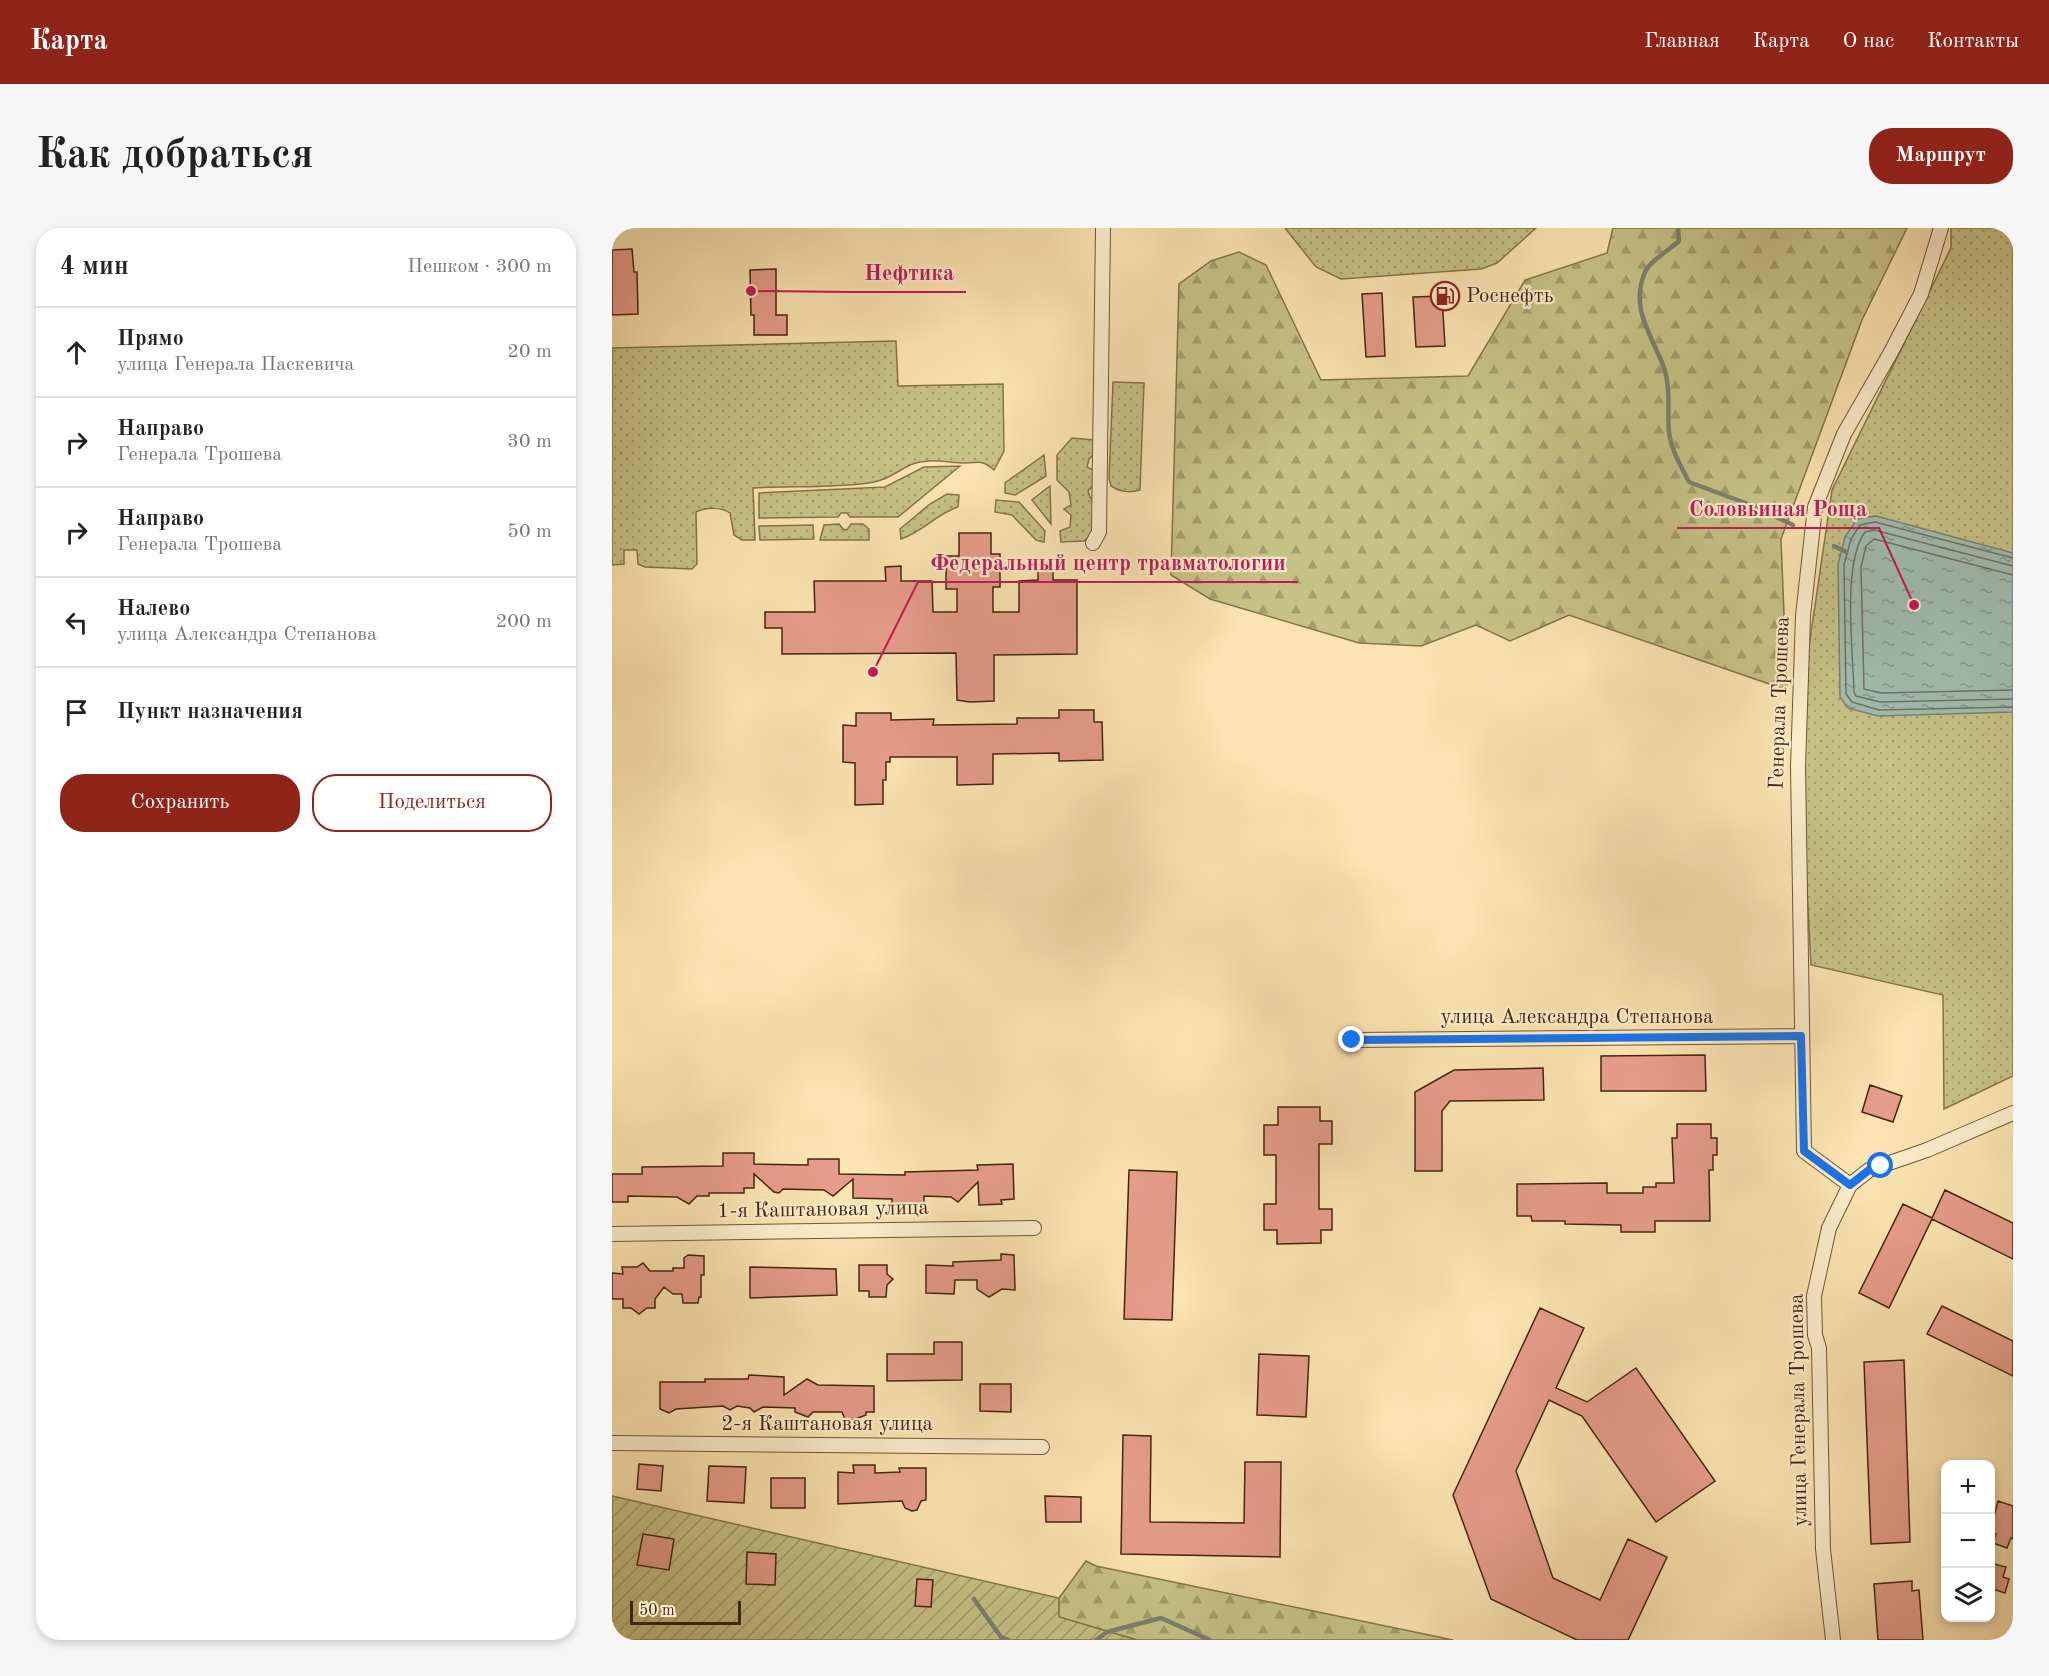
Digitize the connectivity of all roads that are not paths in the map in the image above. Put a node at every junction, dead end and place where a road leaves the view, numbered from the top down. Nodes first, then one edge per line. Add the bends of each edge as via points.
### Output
1 (1103, 228) edge
2 (1941, 228) edge
3 (1093, 543) dead end
4 (1801, 1036) junction
5 (1352, 1040) dead end
6 (2013, 1113) edge
7 (1850, 1185) junction
8 (1034, 1228) dead end
9 (612, 1234) edge
10 (612, 1443) edge
11 (1042, 1447) dead end
12 (1833, 1640) edge

1 - 3 street via 1099,532
2 - 4 street, Генерала Трошева via 1921,294 1844,434 1815,507 1803,616 1798,765
4 - 5 street, улица Александра Степанова
4 - 7 street, Генерала Трошева via 1804,1151
6 - 7 street via 1869,1170
7 - 12 street, улица Генерала Трошева via 1829,1228 1814,1296 1819,1348 1822,1549
8 - 9 street, 1-я Каштановая улица
10 - 11 street, 2-я Каштановая улица

